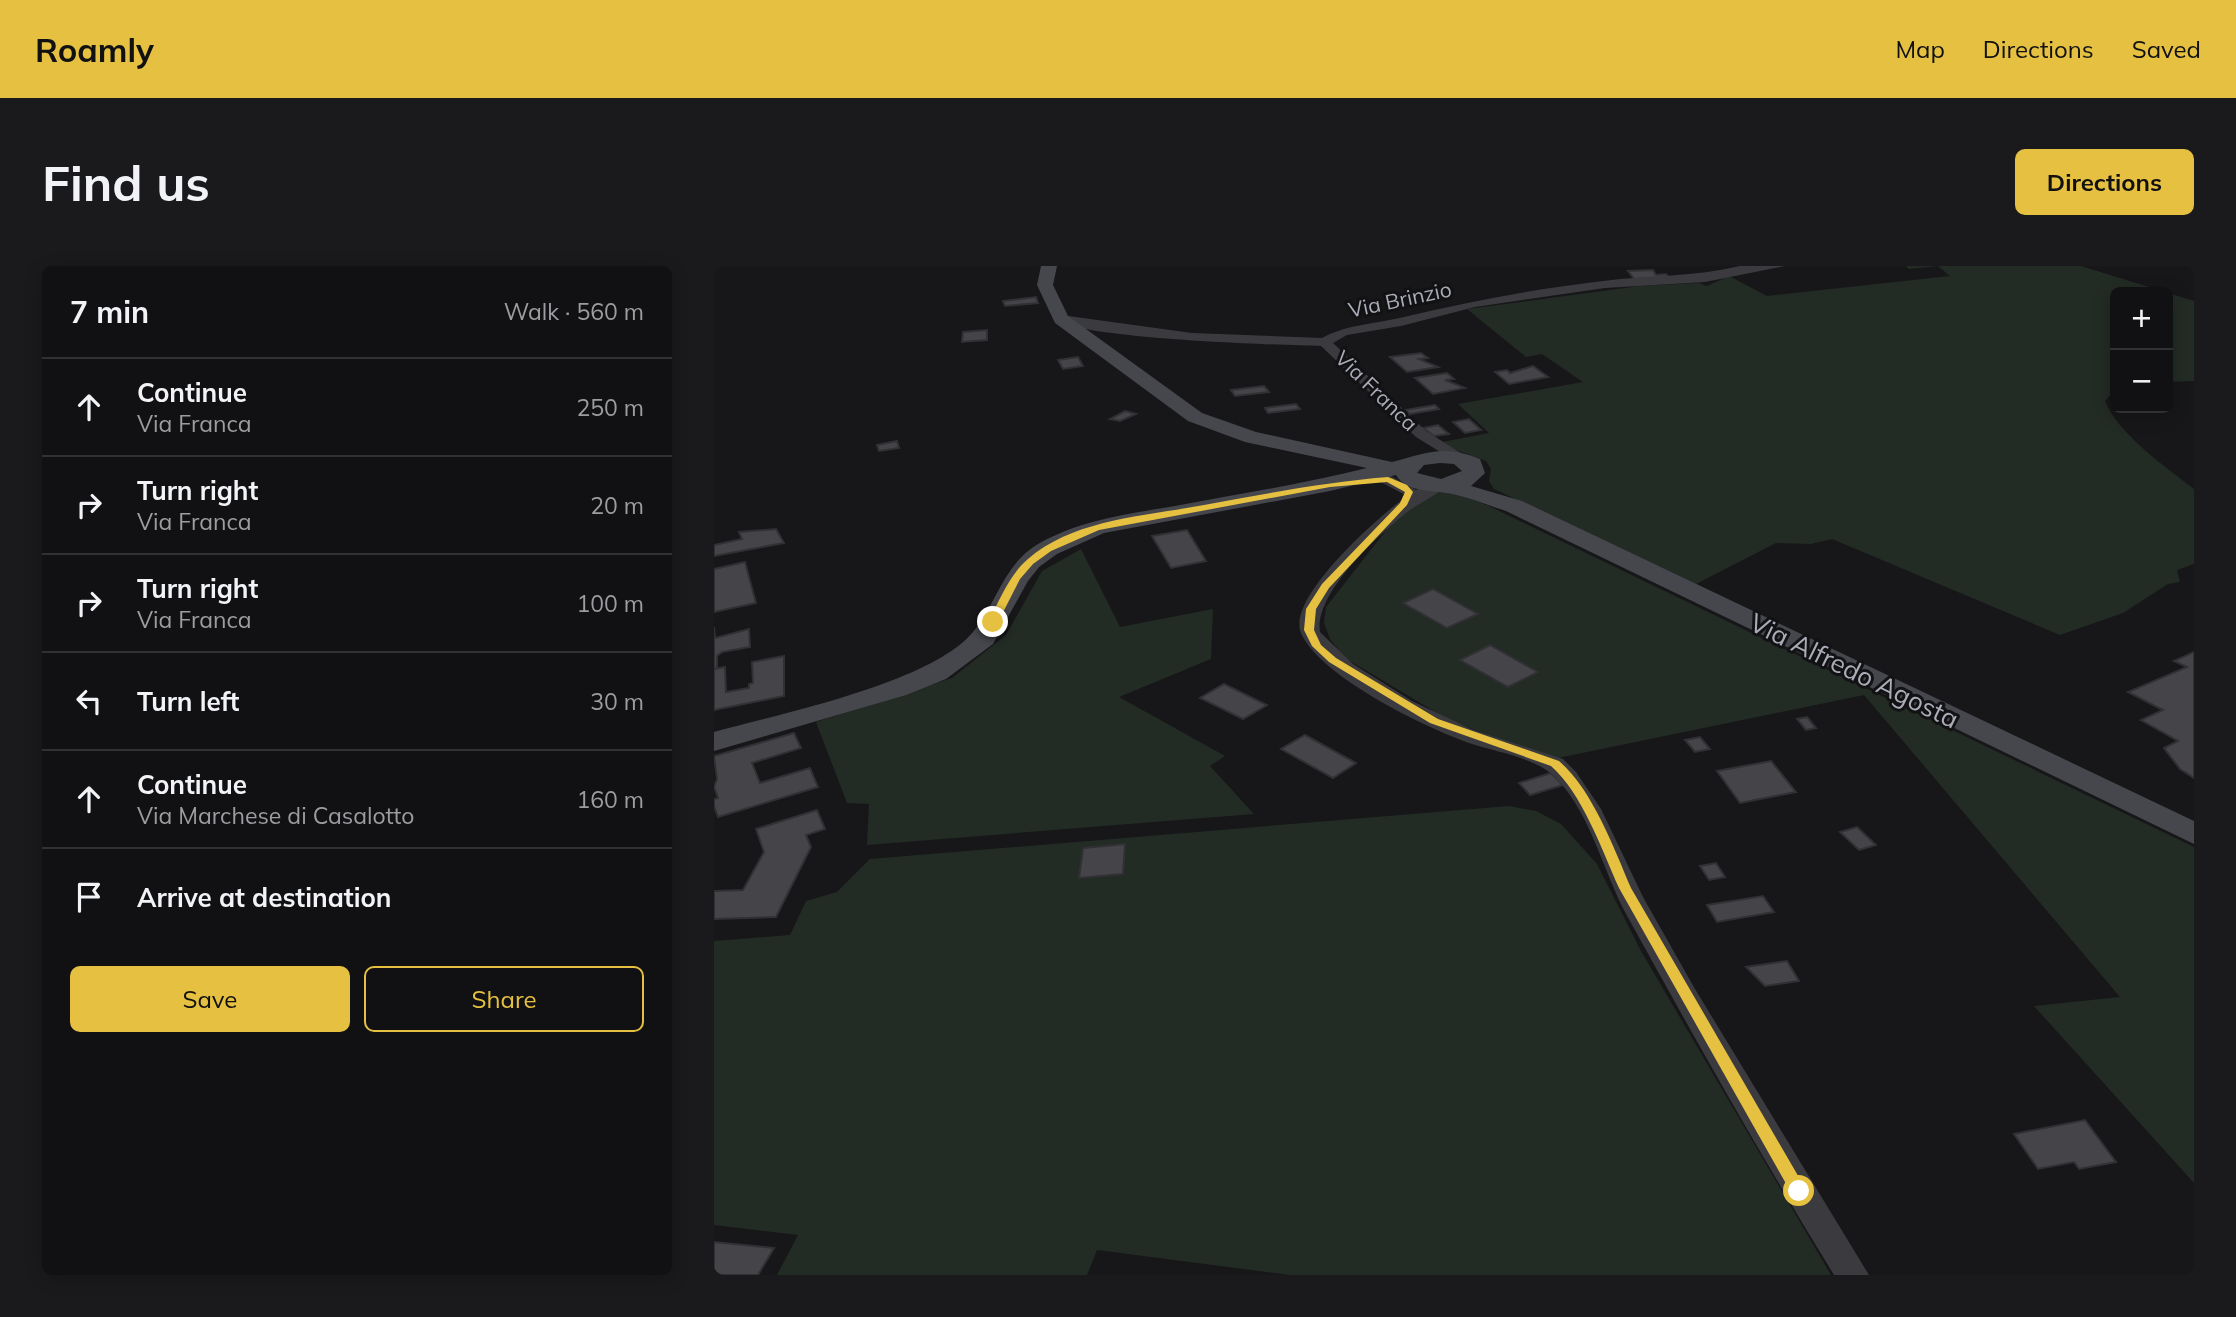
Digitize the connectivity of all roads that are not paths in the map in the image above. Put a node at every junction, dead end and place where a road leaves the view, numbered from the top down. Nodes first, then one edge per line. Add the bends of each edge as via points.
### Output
1 (1049, 266) edge
2 (1779, 266) edge
3 (1061, 319) junction
4 (1324, 342) junction
5 (1466, 463) junction
6 (1414, 475) junction
7 (1514, 506) junction
8 (714, 742) edge
9 (2194, 834) edge
10 (1852, 1275) edge

1 - 3 street via 1045,285
2 - 4 street, Via Brinzio via 1474,303 1343,332
3 - 4 street via 1151,334
3 - 6 street, Via Alfredo Agosta via 1215,427
4 - 6 street, Via Franca via 1342,356
5 - 6 street
5 - 6 street via 1474,473 1465,481
5 - 7 street, Via Alfredo Agosta
6 - 7 street, Via Alfredo Agosta
6 - 8 street via 1330,484 1118,522 1072,537 1030,562 983,638 936,673
6 - 10 street via 1311,609 1309,630 1317,646 1434,721 1555,764 1568,775 1717,1053
7 - 9 street, Via Alfredo Agosta

